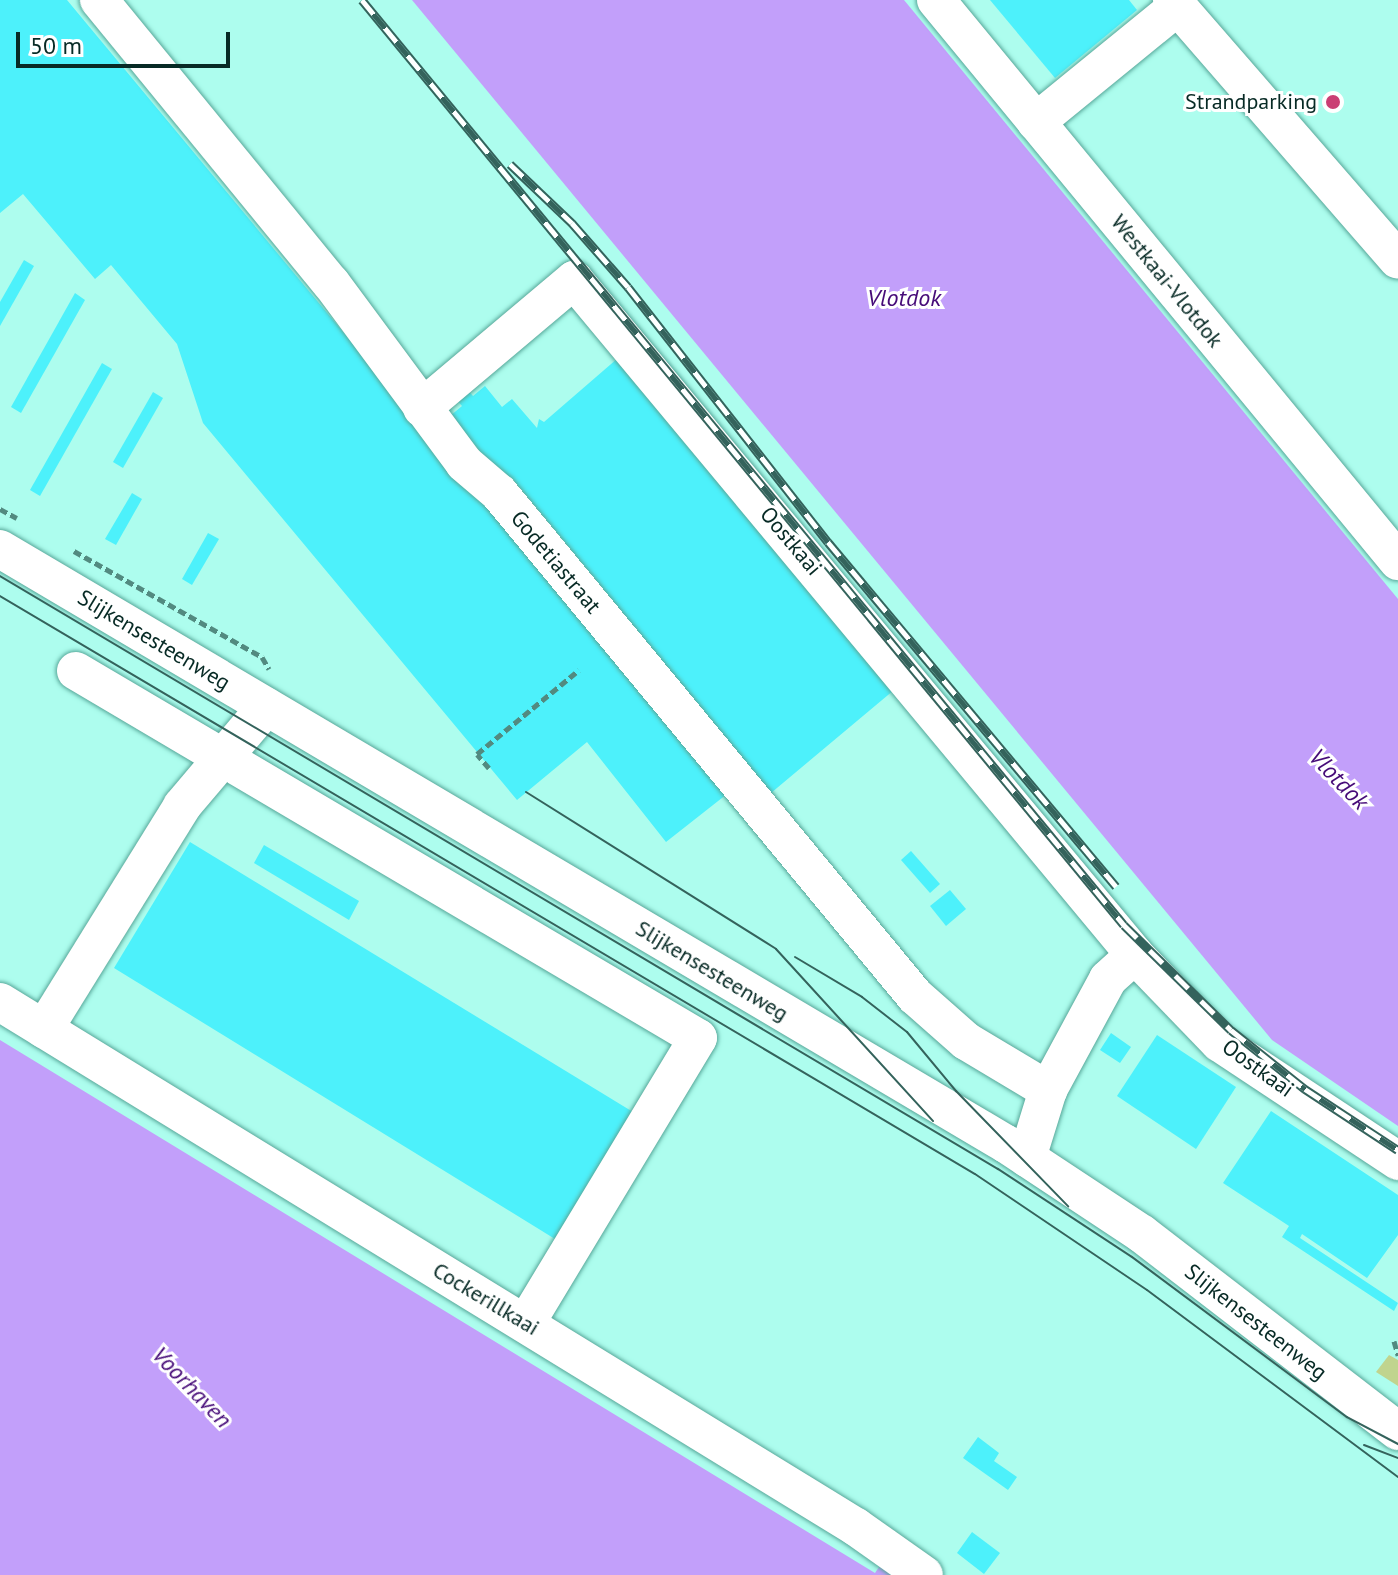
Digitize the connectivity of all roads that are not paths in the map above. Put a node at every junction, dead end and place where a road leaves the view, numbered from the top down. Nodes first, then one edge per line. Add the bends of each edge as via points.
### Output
1 (99, 0) edge
2 (936, 0) edge
3 (1175, 3) edge
4 (1036, 122) junction
5 (1398, 260) edge
6 (422, 408) junction
7 (0, 549) edge
8 (1398, 561) edge
9 (76, 671) dead end
10 (266, 707) junction
11 (223, 757) junction
12 (1135, 955) junction
13 (0, 1002) edge
14 (44, 1029) junction
15 (1048, 1090) junction
16 (1027, 1158) junction
17 (1398, 1161) edge
18 (526, 1323) junction
19 (1392, 1424) edge
20 (924, 1575) edge

1 - 6 street, Godetiastraat via 321,271
2 - 4 street, Westkaai-Vlotdok
3 - 4 street
3 - 5 street
4 - 8 street, Westkaai-Vlotdok
6 - 12 street, Oostkaai via 574,280
6 - 15 street, Godetiastraat via 479,480 499,493 915,996 966,1041
7 - 10 street, Slijkensesteenweg
9 - 11 street
10 - 11 street
10 - 16 street, Slijkensesteenweg
11 - 14 street via 182,806
11 - 18 street via 698,1038
12 - 15 street via 1108,979
12 - 17 street, Oostkaai via 1220,1043
13 - 14 street, Cockerillkaai
14 - 18 street, Cockerillkaai
15 - 16 street
16 - 19 street, Slijkensesteenweg via 1142,1234
18 - 20 street, Cockerillkaai via 856,1527

